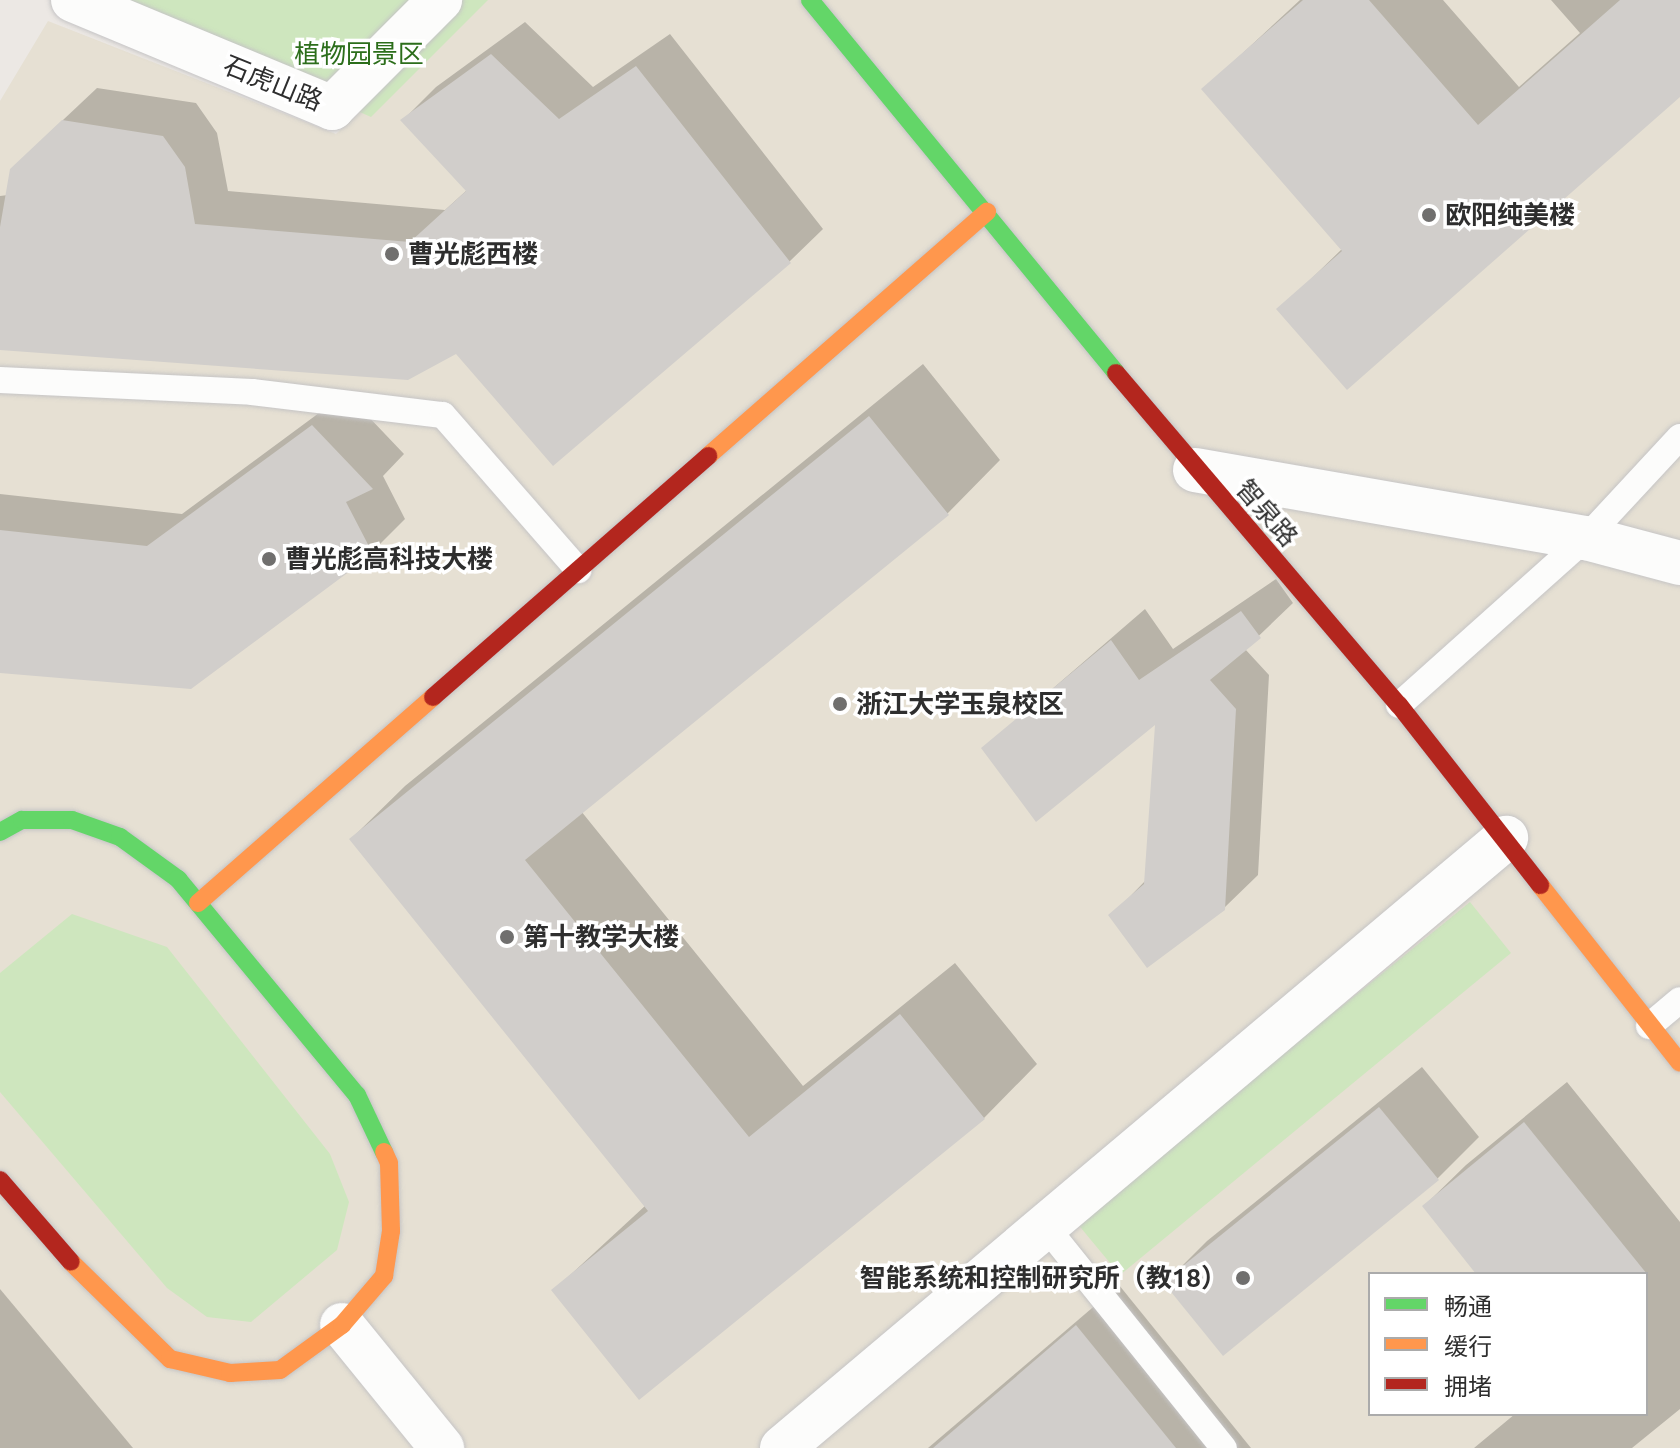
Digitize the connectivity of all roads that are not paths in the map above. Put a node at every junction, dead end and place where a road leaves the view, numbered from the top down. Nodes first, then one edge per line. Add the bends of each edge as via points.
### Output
1 (73, 0) edge
2 (440, 0) edge
3 (810, 0) edge
4 (987, 212) junction
5 (0, 380) edge
6 (1680, 437) edge
7 (1195, 470) junction
8 (1586, 538) junction
9 (1680, 563) edge
10 (578, 570) junction
11 (1399, 705) junction
12 (0, 832) edge
13 (1506, 838) junction
14 (198, 903) junction
15 (1680, 1000) edge
16 (1649, 1026) junction
17 (1680, 1063) edge
18 (0, 1180) edge
19 (1046, 1227) junction
20 (342, 1325) junction
21 (442, 1448) edge
22 (782, 1448) edge
23 (1224, 1448) edge

1 - 2 street, 石虎山路 via 332,108
3 - 4 street, 智泉路
4 - 7 street, 智泉路
4 - 10 street
5 - 10 lane via 252,392 443,415
6 - 8 lane
7 - 8 street
7 - 11 street, 智泉路
8 - 9 street
8 - 11 lane
10 - 14 street
11 - 13 street, 智泉路
12 - 14 street via 22,820 72,820 108,832 178,879
13 - 16 street, 智泉路
13 - 19 street
14 - 20 street via 357,1095 389,1163 391,1231 384,1276
15 - 16 lane
16 - 17 street, 智泉路
18 - 20 street via 99,1294 170,1359 230,1373 280,1370
19 - 22 street
19 - 23 lane
20 - 21 street

